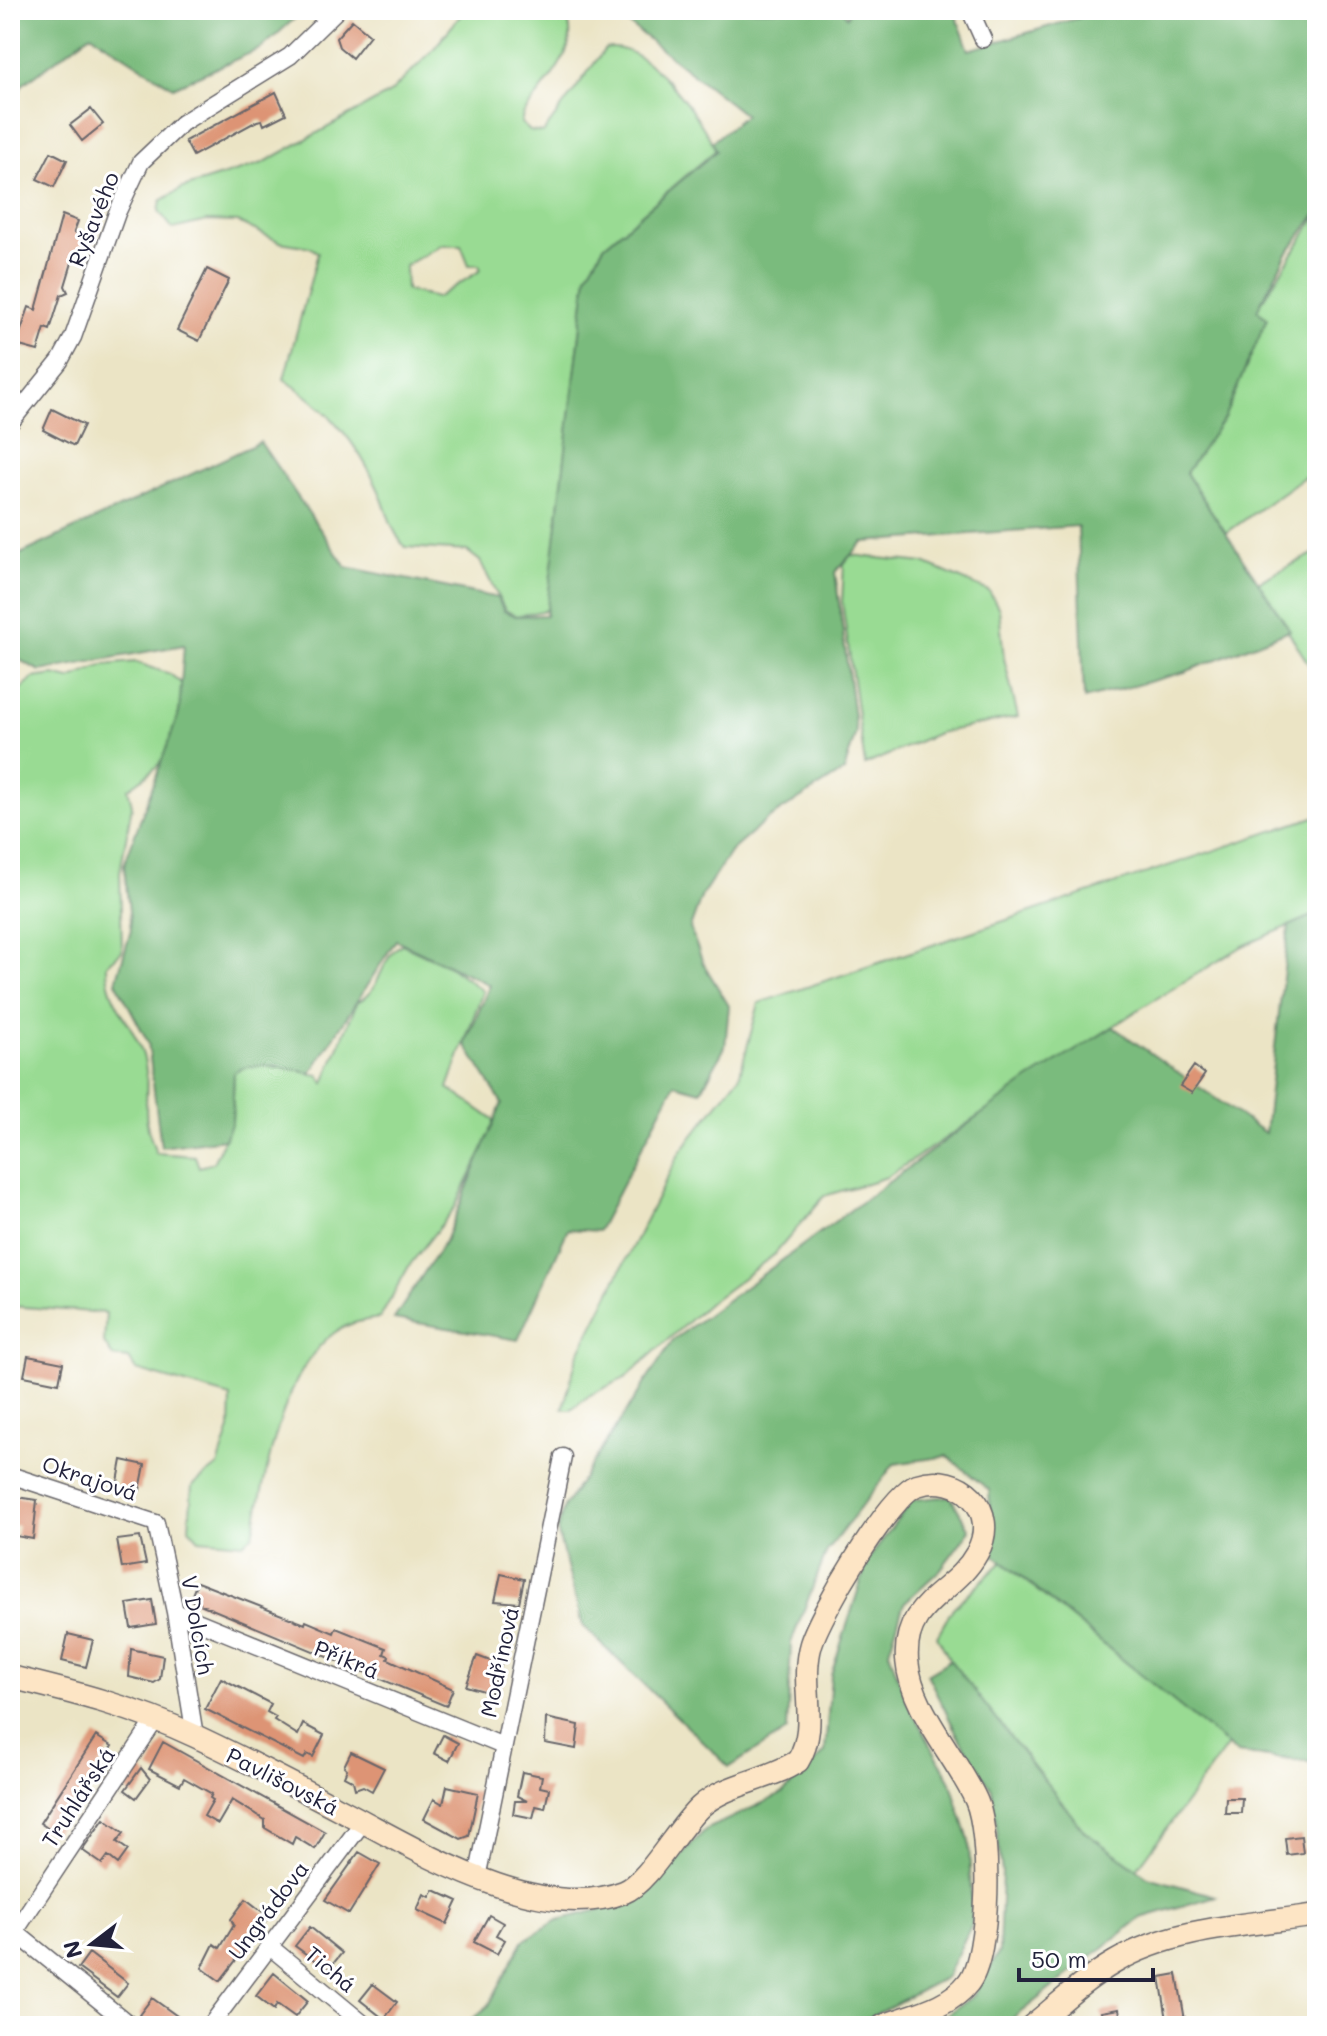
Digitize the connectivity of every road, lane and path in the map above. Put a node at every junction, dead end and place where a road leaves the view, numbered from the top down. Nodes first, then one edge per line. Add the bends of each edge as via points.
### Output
1 (337, 10) edge
2 (970, 10) edge
3 (983, 39) dead end
4 (10, 423) edge
5 (563, 1457) dead end
6 (10, 1475) edge
7 (156, 1523) joint
8 (175, 1612) junction
9 (10, 1677) edge
10 (156, 1719) junction
11 (195, 1736) junction
12 (503, 1746) junction
13 (363, 1822) junction
14 (477, 1878) junction
15 (1317, 1915) edge
16 (13, 1936) edge
17 (269, 1946) junction
18 (131, 2026) edge
19 (210, 2026) edge
20 (366, 2026) edge
21 (883, 2026) edge
22 (1032, 2026) edge

1 - 4 street, Ryšavého via 290,56 182,123 141,162 73,337
2 - 3 street
5 - 12 street, Modřínová
6 - 7 street, Okrajová
7 - 8 street, V Dolcích
8 - 11 street, V Dolcích
8 - 12 street, Příkrá
9 - 10 street, Pavlišovská
10 - 11 street, Pavlišovská
10 - 16 street, Truhlářská
11 - 13 street, Pavlišovská
12 - 14 street, Modřínová
13 - 14 street, Pavlišovská
13 - 17 street, Ungrádova
14 - 21 street, Pavlišovská via 550,1897 606,1897 633,1889 710,1799 798,1761 810,1733 805,1684 811,1644 827,1611 887,1510 908,1488 933,1480 955,1484 971,1494 981,1511 978,1553 917,1614 907,1638 907,1663 927,1715 978,1804 986,1934 982,1958 969,1983 949,2001
15 - 22 street via 1208,1931 1146,1947 1116,1961
16 - 18 street
17 - 19 street, Ungrádova
17 - 20 street, Tichá

